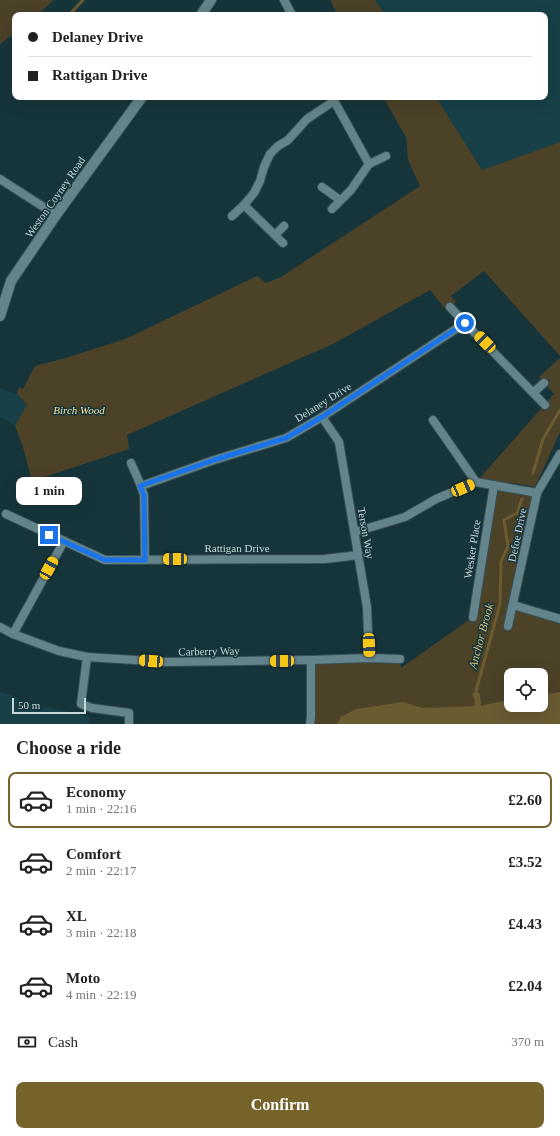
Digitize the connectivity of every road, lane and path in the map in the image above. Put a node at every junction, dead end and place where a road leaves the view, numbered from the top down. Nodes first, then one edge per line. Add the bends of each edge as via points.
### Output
1 (211, 0) edge
2 (284, 0) edge
3 (203, 12) edge
4 (290, 12) edge
5 (140, 100) edge
6 (332, 100) edge
7 (334, 100) edge
8 (386, 156) dead end
9 (369, 164) junction
10 (0, 179) edge
11 (322, 187) dead end
12 (340, 200) junction
13 (244, 204) junction
14 (332, 209) dead end
15 (56, 215) junction
16 (232, 216) dead end
17 (284, 226) dead end
18 (275, 235) junction
19 (283, 243) dead end
20 (450, 307) dead end
21 (0, 316) edge
22 (465, 323) junction
23 (544, 383) dead end
24 (534, 392) junction
25 (545, 405) dead end
26 (322, 417) junction
27 (433, 420) dead end
28 (560, 454) edge
29 (131, 463) dead end
30 (476, 482) junction
31 (494, 485) junction
32 (140, 486) junction
33 (537, 493) junction
34 (6, 514) dead end
35 (355, 532) junction
36 (64, 541) junction
37 (359, 555) junction
38 (145, 560) junction
39 (513, 604) junction
40 (473, 616) dead end
41 (560, 619) edge
42 (508, 626) dead end
43 (0, 627) edge
44 (13, 634) junction
45 (87, 657) junction
46 (369, 658) junction
47 (400, 659) dead end
48 (311, 660) junction
49 (129, 724) edge
50 (310, 724) edge

1 - 3 street
2 - 4 street
5 - 15 street, Weston Coyney Road
6 - 13 street via 270,154 254,193
7 - 9 street
8 - 9 street
9 - 12 street via 351,190
10 - 15 street
11 - 12 street
12 - 14 street
13 - 16 street
13 - 18 street
15 - 21 street, Weston Coyney Road via 11,281
17 - 18 street
18 - 19 street
20 - 22 street
22 - 24 street
22 - 26 street, Delaney Drive
23 - 24 street
24 - 25 street
26 - 32 street, Delaney Drive via 286,438
26 - 35 street, Terson Way via 339,442
27 - 30 street
28 - 33 street, Defoe Drive
29 - 32 street
30 - 31 street
30 - 35 street via 436,499 396,521
31 - 33 street
31 - 40 street, Wesker Place
32 - 38 street via 144,495
33 - 39 street, Defoe Drive
34 - 36 street, Rattigan Drive
35 - 37 street, Terson Way
36 - 38 street, Rattigan Drive via 105,560
36 - 44 street
37 - 38 street, Rattigan Drive via 325,559
37 - 46 street, Terson Way via 367,606
39 - 41 street
39 - 42 street, Defoe Drive
43 - 44 street, Carberry Way
44 - 45 street, Carberry Way via 59,651
45 - 48 street, Carberry Way via 167,662
45 - 49 street via 81,704 92,708 129,712
46 - 47 street, Carberry Way
46 - 48 street, Carberry Way
48 - 50 street

